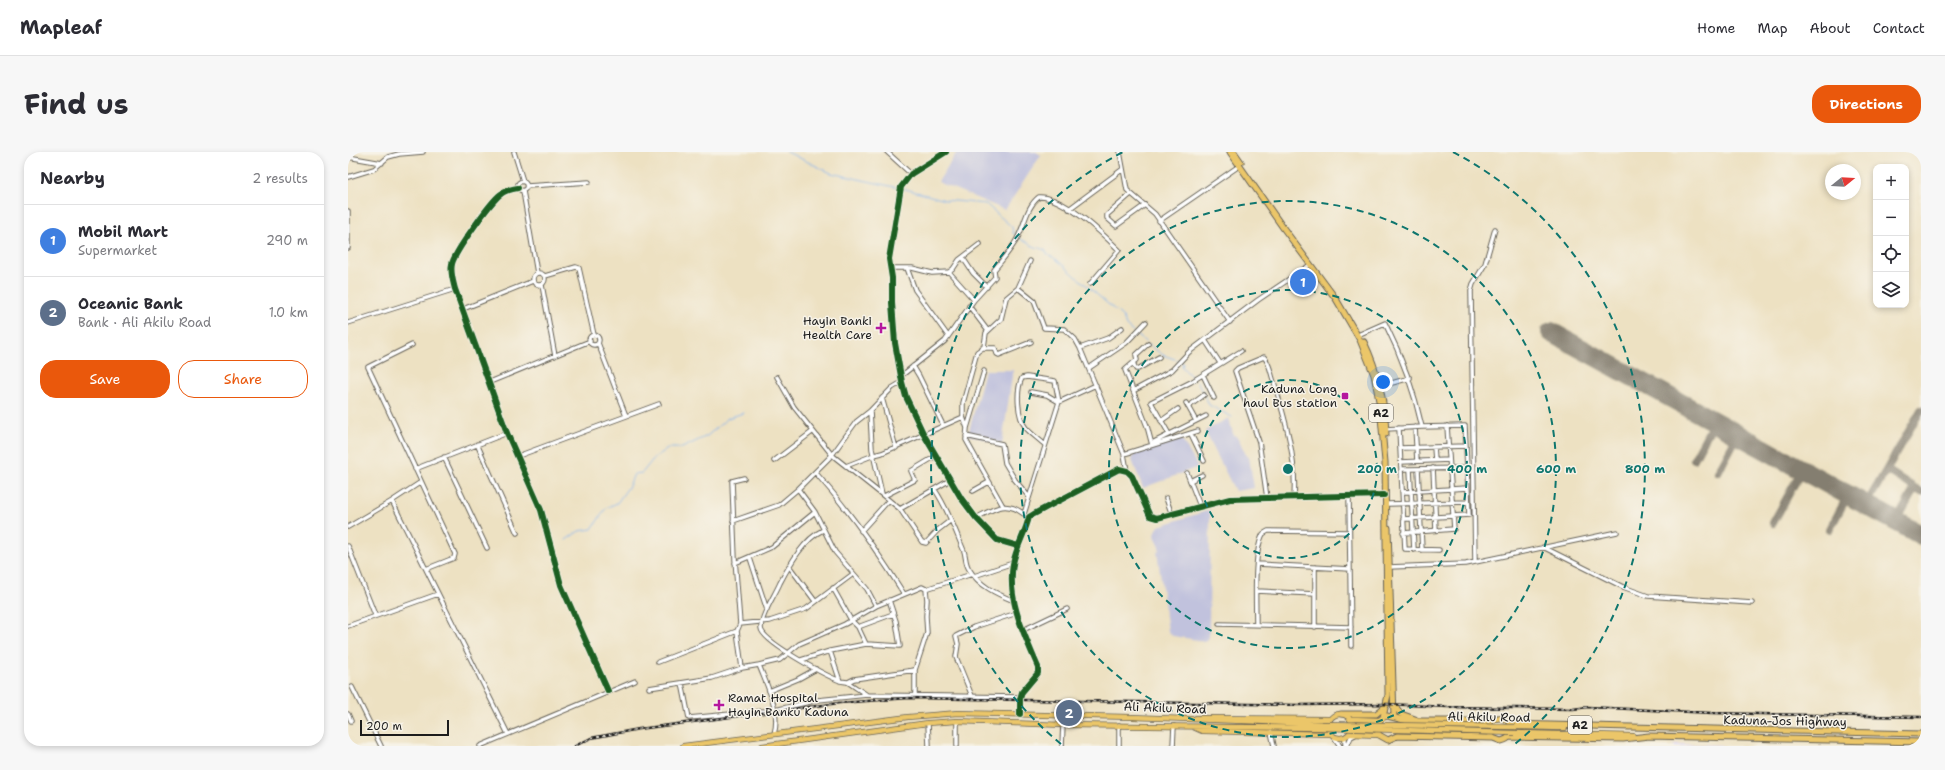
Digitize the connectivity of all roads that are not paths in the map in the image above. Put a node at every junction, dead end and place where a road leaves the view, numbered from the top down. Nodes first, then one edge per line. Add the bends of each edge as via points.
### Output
1 (423, 152) edge
2 (514, 152) edge
3 (887, 152) edge
4 (946, 152) edge
5 (1120, 152) edge
6 (1230, 152) edge
7 (1234, 152) edge
8 (348, 157) edge
9 (383, 163) junction
10 (1239, 166) junction
11 (1123, 169) junction
12 (911, 174) junction
13 (348, 177) edge
14 (523, 181) junction
15 (588, 182) dead end
16 (527, 186) junction
17 (518, 188) junction
18 (523, 191) junction
19 (1131, 194) junction
20 (1145, 205) junction
21 (1069, 209) junction
22 (348, 211) edge
23 (1159, 221) junction
24 (1495, 229) dead end
25 (980, 244) dead end
26 (348, 248) edge
27 (963, 258) junction
28 (1030, 261) dead end
29 (1310, 265) junction
30 (891, 268) junction
31 (907, 268) junction
32 (949, 272) junction
33 (537, 273) junction
34 (545, 276) junction
35 (533, 281) junction
36 (1090, 284) dead end
37 (542, 285) junction
38 (987, 287) junction
39 (1018, 288) junction
40 (455, 289) junction
41 (974, 300) junction
42 (968, 306) junction
43 (463, 308) junction
44 (1146, 322) dead end
45 (1230, 322) junction
46 (348, 323) edge
47 (1122, 328) dead end
48 (988, 331) junction
49 (1360, 334) junction
50 (594, 335) junction
51 (948, 336) junction
52 (1206, 340) junction
53 (590, 341) junction
54 (1031, 342) dead end
55 (598, 343) junction
56 (1148, 344) dead end
57 (412, 345) dead end
58 (982, 348) junction
59 (1080, 348) junction
60 (1241, 351) dead end
61 (555, 356) junction
62 (1159, 357) dead end
63 (1133, 363) junction
64 (1220, 363) junction
65 (913, 366) junction
66 (1089, 368) junction
67 (984, 371) dead end
68 (1203, 375) junction
69 (901, 376) junction
70 (776, 377) dead end
71 (1410, 378) junction
72 (490, 382) junction
73 (902, 382) junction
74 (1096, 384) junction
75 (1381, 386) junction
76 (1133, 391) junction
77 (1031, 392) dead end
78 (1204, 395) dead end
79 (882, 398) junction
80 (1214, 398) dead end
81 (1059, 402) junction
82 (659, 404) dead end
83 (1178, 408) dead end
84 (870, 412) junction
85 (626, 416) junction
86 (1206, 416) dead end
87 (963, 417) junction
88 (1196, 420) junction
89 (1161, 421) junction
90 (943, 425) junction
91 (1447, 426) junction
92 (1415, 427) junction
93 (1422, 427) junction
94 (966, 428) junction
95 (1386, 428) junction
96 (1399, 428) junction
97 (1198, 431) dead end
98 (812, 432) junction
99 (507, 433) junction
100 (1169, 434) junction
101 (1191, 434) junction
102 (924, 435) junction
103 (966, 436) junction
104 (477, 444) junction
105 (1152, 444) junction
106 (1045, 445) junction
107 (1448, 446) junction
108 (1466, 446) junction
109 (1434, 447) junction
110 (896, 448) junction
111 (1400, 448) junction
112 (1416, 448) junction
113 (1124, 454) junction
114 (832, 455) junction
115 (874, 455) junction
116 (518, 456) junction
117 (936, 456) junction
118 (444, 457) junction
119 (1432, 460) junction
120 (1449, 460) junction
121 (774, 461) dead end
122 (1204, 461) dead end
123 (1417, 461) junction
124 (1401, 462) junction
125 (846, 466) junction
126 (1432, 468) junction
127 (1450, 468) junction
128 (1467, 468) junction
129 (415, 469) junction
130 (1402, 469) junction
131 (1410, 469) junction
132 (1418, 469) junction
133 (1127, 471) junction
134 (815, 472) junction
135 (1187, 473) dead end
136 (1202, 475) dead end
137 (744, 478) dead end
138 (950, 480) junction
139 (1190, 481) junction
140 (421, 482) junction
141 (989, 482) junction
142 (1467, 488) junction
143 (798, 489) junction
144 (1451, 489) junction
145 (935, 490) junction
146 (1434, 490) junction
147 (973, 491) dead end
148 (1410, 491) junction
149 (1419, 491) junction
150 (1402, 492) junction
151 (883, 495) junction
152 (1384, 495) junction
153 (1349, 496) junction
154 (1294, 497) junction
155 (1029, 498) junction
156 (1166, 498) dead end
157 (1268, 498) junction
158 (890, 500) junction
159 (392, 501) junction
160 (1468, 502) junction
161 (1452, 503) junction
162 (1388, 504) junction
163 (1435, 504) junction
164 (1403, 505) junction
165 (1411, 505) junction
166 (1419, 505) junction
167 (1003, 506) junction
168 (1200, 506) junction
169 (900, 510) junction
170 (815, 512) junction
171 (1024, 514) junction
172 (1172, 515) junction
173 (1453, 516) junction
174 (1436, 517) junction
175 (976, 518) junction
176 (1029, 518) junction
177 (1411, 518) junction
178 (1420, 518) junction
179 (1403, 519) junction
180 (951, 520) junction
181 (733, 521) junction
182 (348, 527) edge
183 (823, 530) junction
184 (1436, 530) junction
185 (861, 531) junction
186 (1349, 532) junction
187 (1413, 532) junction
188 (1420, 532) junction
189 (1617, 532) dead end
190 (517, 533) dead end
191 (1403, 533) junction
192 (1414, 544) junction
193 (1405, 545) junction
194 (348, 546) edge
195 (1018, 546) junction
196 (1544, 547) junction
197 (487, 548) dead end
198 (1414, 550) junction
199 (1422, 550) junction
200 (1439, 550) dead end
201 (750, 558) junction
202 (1474, 562) junction
203 (735, 563) junction
204 (1014, 563) junction
205 (1257, 564) junction
206 (789, 566) junction
207 (1390, 566) junction
208 (1315, 567) junction
209 (426, 569) junction
210 (1350, 569) junction
211 (853, 574) junction
212 (973, 575) junction
213 (833, 588) junction
214 (926, 589) junction
215 (1257, 592) junction
216 (438, 594) junction
217 (904, 594) junction
218 (1315, 594) junction
219 (889, 600) junction
220 (815, 601) junction
221 (1014, 601) junction
222 (1752, 604) dead end
223 (876, 606) junction
224 (767, 610) junction
225 (1067, 610) dead end
226 (893, 614) junction
227 (1017, 614) junction
228 (376, 615) junction
229 (851, 620) junction
230 (762, 623) junction
231 (740, 624) junction
232 (1219, 624) dead end
233 (1256, 625) junction
234 (348, 626) edge
235 (858, 627) junction
236 (1315, 627) junction
237 (1350, 628) junction
238 (1023, 630) junction
239 (737, 631) junction
240 (866, 644) junction
241 (1351, 646) dead end
242 (830, 651) junction
243 (789, 652) junction
244 (801, 660) junction
245 (658, 662) dead end
246 (759, 665) junction
247 (742, 668) junction
248 (816, 669) junction
249 (915, 670) junction
250 (635, 681) dead end
251 (840, 681) junction
252 (848, 682) junction
253 (682, 683) junction
254 (352, 687) dead end
255 (649, 688) dead end
256 (608, 691) junction
257 (769, 691) junction
258 (867, 695) junction
259 (915, 696) junction
260 (972, 696) junction
261 (1020, 697) junction
262 (1387, 705) junction
263 (1393, 705) junction
264 (775, 710) junction
265 (348, 714) edge
266 (1020, 714) junction
267 (1341, 714) junction
268 (1381, 718) junction
269 (1396, 718) junction
270 (1189, 719) junction
271 (1330, 719) junction
272 (1350, 719) junction
273 (352, 721) dead end
274 (958, 721) junction
275 (1418, 721) junction
276 (1491, 721) junction
277 (928, 723) junction
278 (1062, 725) junction
279 (1119, 725) junction
280 (830, 726) junction
281 (1174, 726) junction
282 (1190, 726) junction
283 (1322, 726) junction
284 (1514, 728) junction
285 (1650, 728) junction
286 (1271, 732) junction
287 (508, 734) junction
288 (774, 734) junction
289 (1350, 734) junction
290 (1356, 734) junction
291 (1921, 734) edge
292 (1379, 735) junction
293 (1332, 736) junction
294 (1397, 736) junction
295 (1650, 736) junction
296 (831, 737) junction
297 (1510, 737) junction
298 (1345, 738) junction
299 (1492, 738) junction
300 (1828, 743) edge
301 (1918, 743) edge
302 (381, 746) edge
303 (480, 746) edge
304 (683, 746) edge
305 (762, 746) edge
306 (929, 746) edge
307 (957, 746) edge
308 (1062, 746) edge
309 (1119, 746) edge
310 (1173, 746) edge
311 (1274, 746) edge
312 (1340, 746) edge
313 (1346, 746) edge

1 - 9 street via 388,157
2 - 14 street
3 - 12 street
4 - 12 street
5 - 11 street
6 - 10 highway, A2
7 - 49 highway, A2 via 1337,296
8 - 9 street
9 - 13 street via 374,169
10 - 23 street
10 - 29 highway, A2
11 - 19 street via 1126,186
11 - 21 street
12 - 30 street via 901,187 889,253
14 - 16 street
14 - 17 street via 519,182
15 - 16 street
16 - 18 street
17 - 18 street
17 - 40 street via 509,189 492,203 458,251 452,264
18 - 33 street
19 - 20 street
19 - 20 street via 1106,214 1116,226
20 - 23 street
21 - 36 street via 1120,251
21 - 38 street via 1039,197 1033,202 1018,237 994,270 995,278
22 - 26 street
23 - 45 street
24 - 202 street via 1485,264 1473,284 1472,291
25 - 27 street
27 - 32 street
27 - 38 street
28 - 39 street
29 - 45 street
29 - 152 highway, A2 via 1354,327 1374,375 1382,420
30 - 31 street
30 - 69 street via 894,324
31 - 32 street via 932,273
31 - 51 street via 915,290
32 - 41 street
33 - 34 street
33 - 35 street
34 - 37 street
34 - 50 street via 579,268
35 - 37 street via 537,285
35 - 43 street
37 - 61 street
38 - 41 street
39 - 48 street via 1006,298 1001,319
39 - 59 street via 1031,298 1044,328 1064,329
40 - 43 street
40 - 46 street
41 - 42 street
42 - 48 street
42 - 51 street
43 - 72 street
44 - 66 street via 1114,352
45 - 52 street
47 - 59 street via 1108,338
48 - 58 street
49 - 71 street via 1385,323
49 - 75 highway, A2 via 1374,363
50 - 53 street
50 - 55 street via 599,338
51 - 65 street
52 - 64 street
52 - 76 street via 1166,374
53 - 55 street
53 - 61 street
54 - 58 street via 999,355 995,348
55 - 85 street
56 - 63 street via 1136,355 1137,360
57 - 129 street via 368,367
58 - 87 street via 977,352 963,403
59 - 66 street
60 - 64 street
61 - 72 street
62 - 63 street via 1137,370
63 - 76 street via 1125,370
64 - 68 street
65 - 69 street
65 - 90 street
66 - 74 street
67 - 94 street
68 - 80 street
68 - 89 street via 1151,402
69 - 73 street
70 - 98 street
71 - 75 street
71 - 93 street
72 - 99 street
73 - 79 street
73 - 102 street via 906,397
74 - 81 street
74 - 113 street
75 - 95 highway, A2
76 - 105 street
77 - 81 street via 1047,395
78 - 88 street via 1187,405
79 - 84 street
79 - 110 street
81 - 106 street
81 - 106 street via 1055,381 1022,378 1019,386 1022,419 1026,428
82 - 85 street
83 - 89 street
84 - 114 street via 856,422
84 - 115 street
85 - 116 street
86 - 88 street
87 - 90 street
87 - 94 street
88 - 100 street
89 - 100 street
90 - 102 street
91 - 93 street
91 - 107 street
91 - 108 street via 1465,426
92 - 93 street
92 - 96 street
92 - 112 street
94 - 103 street
95 - 96 street
95 - 162 highway, A2
96 - 111 street
97 - 101 street
98 - 114 street
98 - 121 street
99 - 104 street
99 - 116 street
100 - 105 street
101 - 105 street
101 - 122 street
102 - 110 street
102 - 117 street
103 - 141 street
103 - 155 street via 1002,444 1005,463 1014,480
104 - 118 street
104 - 190 street
105 - 113 street
106 - 155 street
107 - 108 street
107 - 109 street
107 - 120 street
108 - 128 street
109 - 112 street
109 - 119 street
110 - 115 street
111 - 112 street
111 - 124 street
112 - 123 street
113 - 133 street
114 - 125 street
114 - 134 street
115 - 125 street
115 - 151 street
116 - 256 street via 541,510 561,585
117 - 138 street
117 - 151 street via 911,471 915,480
118 - 129 street
118 - 197 street
119 - 120 street
119 - 123 street
119 - 126 street
120 - 127 street
123 - 124 street
124 - 130 street
125 - 151 street
126 - 127 street
126 - 132 street
126 - 146 street
127 - 128 street
127 - 144 street
128 - 142 street
129 - 140 street
130 - 131 street
130 - 150 street
131 - 132 street
131 - 148 street
132 - 149 street
133 - 172 street via 1132,476 1150,516 1157,518
133 - 176 street via 1119,469
134 - 143 street
134 - 185 street
135 - 139 street
136 - 139 street
137 - 181 street via 732,481
138 - 145 street
138 - 175 street
139 - 168 street
140 - 159 street
140 - 209 street via 456,556
141 - 147 street
141 - 167 street
142 - 144 street
142 - 160 street
143 - 170 street
143 - 181 street via 779,505
144 - 146 street
144 - 161 street
145 - 169 street
145 - 180 street via 948,510
146 - 149 street
146 - 163 street
148 - 149 street
148 - 150 street
148 - 165 street
149 - 166 street
150 - 164 street
151 - 158 street
152 - 153 street
152 - 262 highway, A2
153 - 154 street
153 - 186 street
154 - 157 street
154 - 157 street via 1291,446 1264,357 1235,371 1259,442
155 - 171 street
156 - 172 street
157 - 168 street via 1230,499
158 - 169 street
158 - 185 street
159 - 182 street
159 - 209 street
160 - 161 street
160 - 173 street via 1469,515
161 - 163 street
161 - 173 street
162 - 164 street
162 - 207 highway, A2
163 - 166 street
163 - 174 street
164 - 165 street
164 - 179 street
165 - 166 street
165 - 177 street
166 - 178 street
167 - 171 street
167 - 175 street
168 - 172 street
169 - 180 street via 924,543
170 - 183 street
170 - 201 street via 772,547
171 - 176 street
173 - 174 street
173 - 184 street via 1454,529
174 - 178 street
174 - 184 street
175 - 195 street via 997,540
176 - 195 street
177 - 178 street
177 - 179 street
177 - 187 street
178 - 188 street
179 - 191 street
180 - 212 street via 966,564
181 - 203 street
183 - 206 street via 805,543
183 - 211 street via 835,552
184 - 188 street
185 - 217 street via 880,555
186 - 205 street via 1268,532 1261,538
186 - 210 street
187 - 188 street
187 - 191 street
187 - 192 street
188 - 199 street
189 - 196 street
191 - 193 street
192 - 193 street
192 - 198 street
193 - 198 street via 1406,550
194 - 228 street
195 - 204 street
196 - 202 street
196 - 222 street via 1623,587 1648,596
198 - 199 street
199 - 200 street
201 - 203 street
201 - 224 street
202 - 207 street
203 - 231 street
204 - 212 street
204 - 221 street
205 - 208 street
205 - 215 street
206 - 220 street
206 - 224 street
207 - 263 highway, A2
208 - 210 street
208 - 218 street
209 - 216 street
210 - 237 street
211 - 213 street
211 - 223 street via 867,589
212 - 214 street
212 - 221 street via 993,592
213 - 220 street
213 - 229 street
214 - 217 street via 921,587
214 - 249 street via 927,633
215 - 218 street
215 - 233 street
216 - 228 street
216 - 287 street
217 - 219 street
218 - 236 street
219 - 223 street
219 - 226 street
220 - 230 street via 806,609
221 - 227 street
223 - 229 street
224 - 230 street
225 - 238 street
226 - 235 street
226 - 240 street via 900,646
227 - 238 street
227 - 260 street via 974,627 956,636 956,657
228 - 234 street
229 - 235 street
229 - 243 street via 799,644
230 - 231 street
230 - 243 street via 762,633
231 - 239 street
232 - 233 street
233 - 236 street
235 - 240 street
236 - 237 street
237 - 241 street
238 - 261 street via 1038,666 1038,673
239 - 245 street
239 - 247 street
240 - 242 street
242 - 244 street
242 - 251 street
243 - 244 street
243 - 246 street via 780,660
244 - 248 street
246 - 247 street
246 - 257 street
247 - 253 street via 712,678
248 - 251 street
248 - 257 street
249 - 252 street
249 - 259 street
250 - 256 street
251 - 252 street
252 - 258 street
253 - 255 street
253 - 264 street via 689,718
254 - 302 street
256 - 287 street
257 - 264 street
258 - 259 street
258 - 264 street via 818,700
259 - 260 street
260 - 261 street
261 - 266 street
262 - 267 highway via 1376,714
262 - 268 highway, A2
263 - 269 highway, A2
263 - 275 highway via 1401,714
264 - 288 street via 777,724
265 - 273 street
266 - 270 main road, Ali Akilu Road
266 - 280 main road, Ali Akilu Road via 928,715
267 - 271 main road
267 - 272 main road
268 - 269 highway, A2
268 - 272 main road
268 - 292 highway, A2 via 1377,727
269 - 275 highway, A2
269 - 294 highway, A2 via 1400,728
270 - 271 main road
270 - 283 main road, Ali Akilu Road
271 - 293 main road via 1328,729
272 - 289 main road
274 - 277 main road, Ali Akilu Road
274 - 278 main road, Ali Akilu Road
274 - 307 street
275 - 276 highway, A2
276 - 284 highway, A2 via 1499,717 1504,718
276 - 299 highway via 1488,730
277 - 296 main road, Ali Akilu Road
277 - 306 street
278 - 279 main road, Ali Akilu Road
278 - 308 street
279 - 281 main road, Ali Akilu Road
279 - 309 street
280 - 288 main road, Ali Akilu Road
280 - 296 main road
281 - 282 main road, Ali Akilu Road
281 - 310 street
282 - 283 main road, Ali Akilu Road
282 - 286 main road via 1202,730
283 - 284 main road, Ali Akilu Road, bridge
284 - 285 highway, A2 via 1624,725
284 - 295 main road, Ali Akilu Road
284 - 297 highway
285 - 291 highway, Kaduna-Jos Highway / A2
285 - 295 highway
286 - 293 main road
286 - 311 street
287 - 303 street
288 - 304 main road, Ali Akilu Road
289 - 290 main road
289 - 298 main road
290 - 292 main road
290 - 313 street
292 - 294 highway, A2 via 1388,740
293 - 298 main road
293 - 312 street
294 - 299 highway, A2
295 - 297 highway, A2
295 - 300 highway, Kaduna-Jos Highway / A2
296 - 305 main road, Ali Akilu Road
297 - 299 highway, A2 via 1501,741
298 - 313 street
300 - 301 highway, Kaduna-Jos Highway / A2

